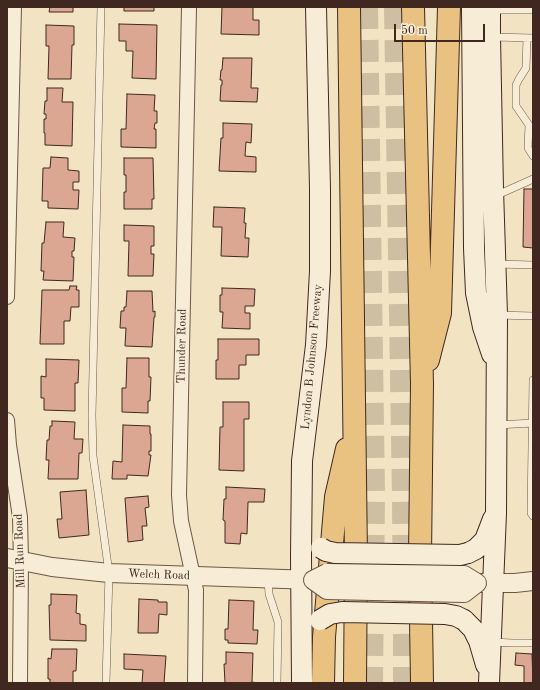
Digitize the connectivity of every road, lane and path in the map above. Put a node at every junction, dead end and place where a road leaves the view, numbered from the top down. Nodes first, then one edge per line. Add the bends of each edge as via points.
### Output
1 (14, 7) edge
2 (101, 7) edge
3 (189, 7) edge
4 (316, 7) edge
5 (349, 7) edge
6 (413, 7) edge
7 (449, 7) edge
8 (494, 8) edge
9 (533, 10) edge
10 (490, 37) junction
11 (530, 38) edge
12 (533, 156) edge
13 (533, 179) edge
14 (493, 197) junction
15 (495, 264) junction
16 (533, 265) edge
17 (7, 297) edge
18 (497, 315) junction
19 (533, 316) edge
20 (496, 365) junction
21 (533, 380) edge
22 (422, 384) junction
23 (355, 413) junction
24 (7, 420) edge
25 (533, 424) edge
26 (496, 426) junction
27 (301, 497) junction
28 (496, 513) junction
29 (533, 516) edge
30 (14, 559) edge
31 (109, 573) junction
32 (193, 576) junction
33 (268, 579) junction
34 (307, 580) junction
35 (533, 581) edge
36 (486, 583) junction
37 (302, 638) junction
38 (492, 642) junction
39 (533, 643) edge
40 (489, 682) edge
41 (20, 683) edge
42 (106, 683) edge
43 (195, 683) edge
44 (277, 683) edge
45 (302, 683) edge
46 (323, 683) edge
47 (354, 683) edge
48 (422, 683) edge

1 - 17 street
2 - 31 lane via 92,415 93,456
3 - 32 street, Thunder Road via 179,495 181,521
4 - 27 main road, Lyndon B Johnson Freeway via 320,271 316,345 302,461
5 - 23 highway
6 - 22 highway
7 - 22 highway via 440,313
8 - 9 lane
8 - 10 main road
8 - 20 main road via 474,248 476,293 483,327
10 - 11 lane
10 - 14 main road
11 - 12 lane via 526,68 516,85 516,106 529,125 528,148
13 - 14 lane
14 - 15 main road
15 - 16 lane
15 - 18 main road
18 - 19 lane
18 - 20 main road
20 - 26 main road
21 - 25 lane
22 - 48 highway
23 - 46 highway via 336,498 324,638
23 - 47 highway
24 - 30 street, Mill Run Road via 20,518
25 - 26 lane
25 - 29 lane
26 - 28 main road
27 - 28 main road, bridge via 305,523 312,537 321,548 335,553 460,555 476,549 484,540
27 - 34 main road, Lyndon B Johnson Freeway
28 - 36 main road
30 - 31 street, Welch Road via 60,568
30 - 41 street, Mill Run Road
31 - 32 street, Welch Road
31 - 42 lane
32 - 33 street, Welch Road
32 - 43 street, Thunder Road via 196,590
33 - 34 street, Welch Road
33 - 44 lane via 269,594 278,622
34 - 36 street, Welch Road, bridge via 327,573 464,575
34 - 37 main road, Lyndon B Johnson Freeway
35 - 36 street, Welch Road
36 - 38 main road
37 - 40 main road, bridge via 320,620 330,614 342,612 456,616 473,629 486,662
37 - 45 main road, Lyndon B Johnson Freeway
38 - 39 lane
38 - 40 main road

